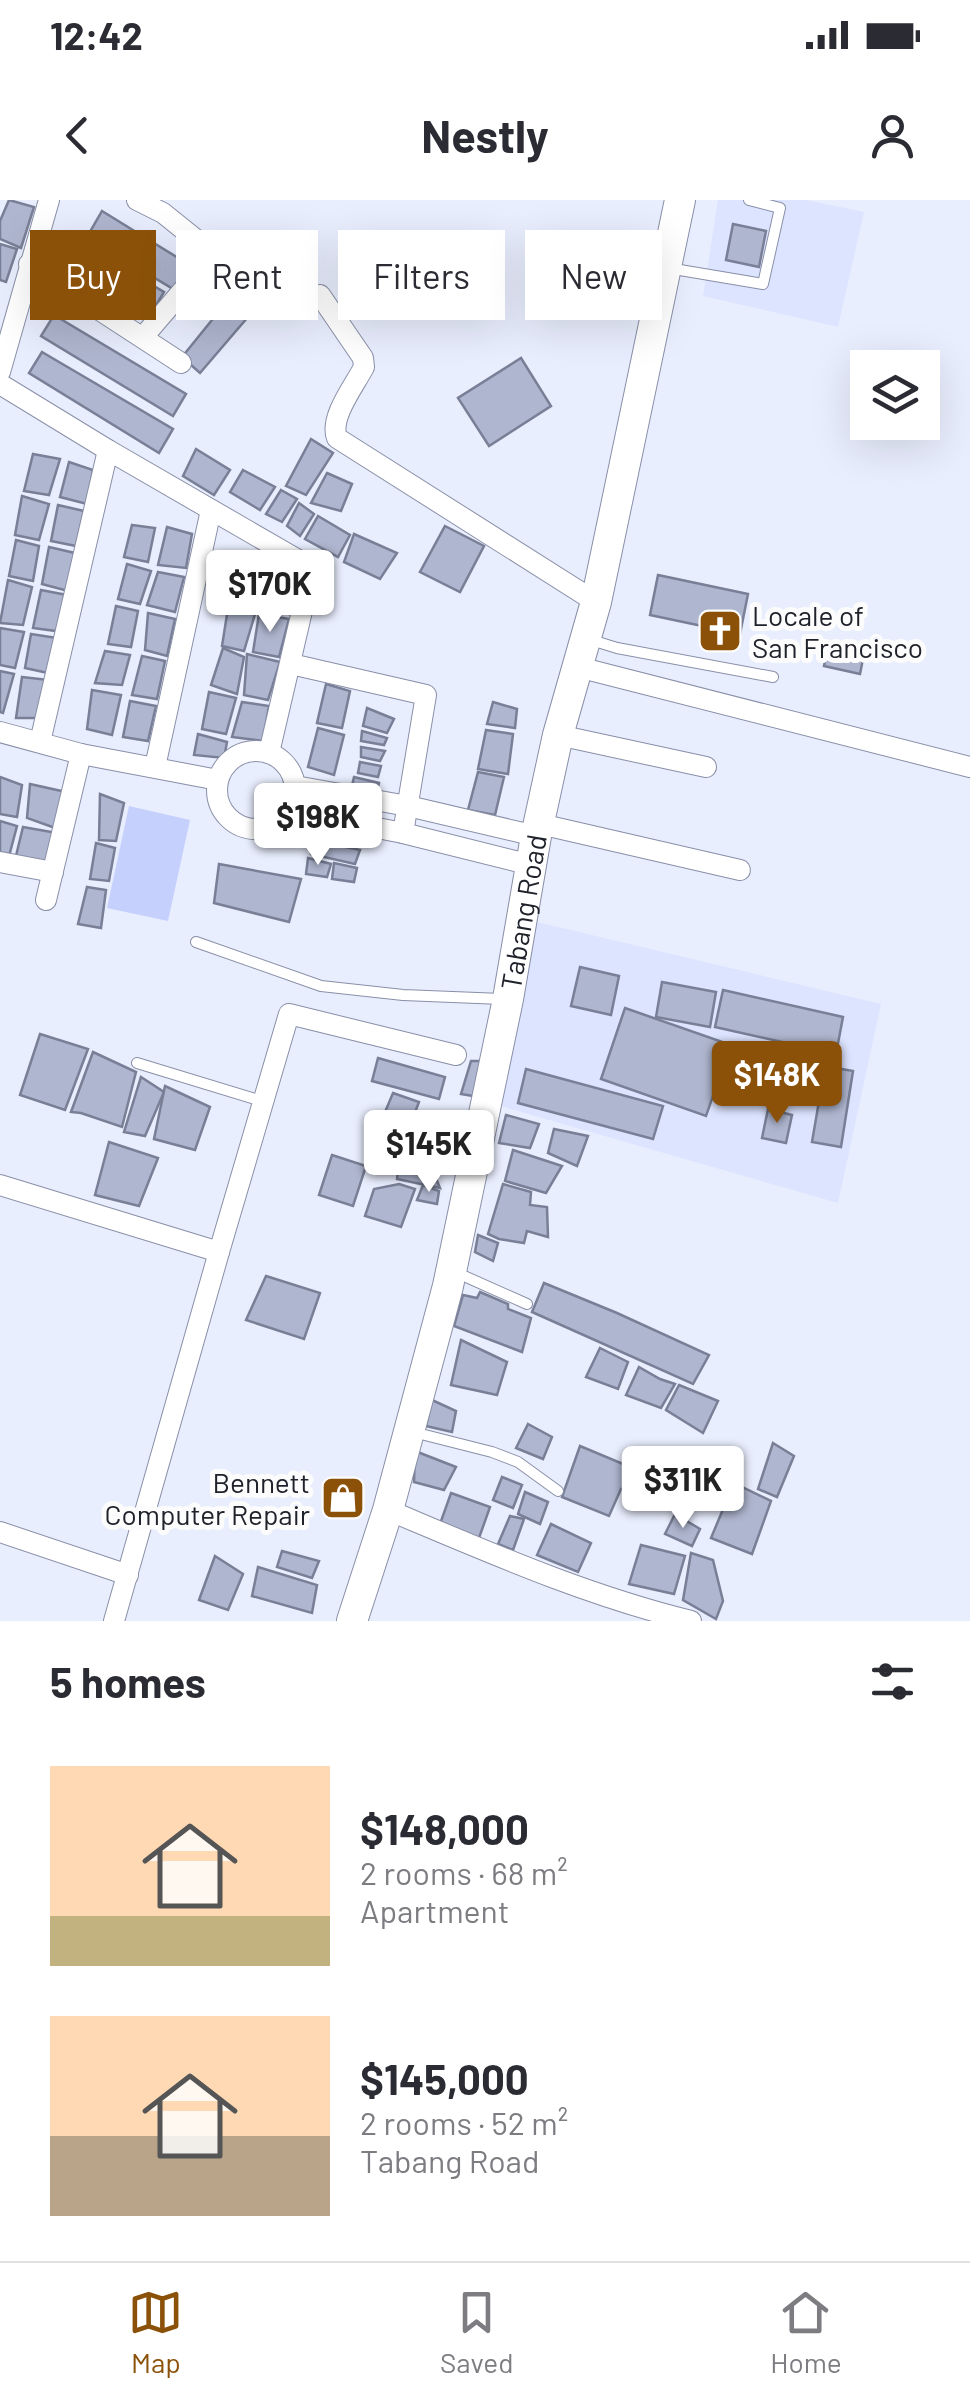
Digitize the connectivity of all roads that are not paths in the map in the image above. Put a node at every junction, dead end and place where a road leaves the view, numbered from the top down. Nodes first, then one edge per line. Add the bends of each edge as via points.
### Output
1 (49, 200) edge
2 (137, 200) edge
3 (680, 200) edge
4 (749, 200) edge
5 (166, 206) edge
6 (29, 264) junction
7 (667, 268) junction
8 (320, 295) dead end
9 (143, 338) junction
10 (181, 363) dead end
11 (0, 372) edge
12 (0, 384) edge
13 (108, 450) junction
14 (211, 510) junction
15 (596, 602) junction
16 (582, 653) junction
17 (290, 664) junction
18 (773, 677) dead end
19 (0, 732) edge
20 (558, 735) junction
21 (40, 742) junction
22 (269, 753) junction
23 (80, 754) junction
24 (155, 767) junction
25 (706, 767) dead end
26 (970, 767) edge
27 (218, 780) junction
28 (295, 786) junction
29 (408, 806) junction
30 (290, 811) junction
31 (404, 833) junction
32 (535, 841) junction
33 (0, 862) edge
34 (740, 870) dead end
35 (53, 872) junction
36 (46, 900) dead end
37 (196, 942) dead end
38 (508, 999) junction
39 (456, 1055) dead end
40 (137, 1063) dead end
41 (264, 1101) junction
42 (0, 1186) edge
43 (218, 1252) junction
44 (452, 1270) junction
45 (527, 1304) dead end
46 (409, 1432) junction
47 (558, 1491) dead end
48 (388, 1510) junction
49 (0, 1532) edge
50 (128, 1574) junction
51 (114, 1621) edge
52 (352, 1621) edge
53 (691, 1621) edge

1 - 6 street
2 - 5 street
3 - 7 main road, Tabang Road
4 - 7 lane via 780,208 763,284
5 - 9 street via 214,254
6 - 9 street
6 - 11 street
7 - 15 main road, Tabang Road
8 - 15 street via 363,358 336,420 337,438
9 - 10 street
12 - 13 street
13 - 14 street
13 - 21 street
14 - 17 street via 312,568
14 - 24 street
15 - 16 main road, Tabang Road
16 - 18 lane via 617,648
16 - 20 main road, Tabang Road
16 - 26 street
17 - 22 street
17 - 29 street via 426,695
19 - 21 street
20 - 25 street
20 - 32 main road, Tabang Road
21 - 23 street
22 - 27 street via 238,755
22 - 28 street via 289,769
23 - 24 street
23 - 35 street
24 - 27 street
27 - 30 street via 225,815 246,829 271,827
28 - 29 street
28 - 30 street
29 - 31 street
29 - 32 street
30 - 31 street
31 - 32 street
32 - 34 street
32 - 38 main road, Tabang Road
33 - 35 street
35 - 36 street
37 - 38 lane via 321,986
38 - 44 main road, Tabang Road
39 - 41 street via 289,1014
40 - 41 lane
41 - 43 street
42 - 43 street
43 - 50 street
44 - 45 lane
44 - 46 main road, Tabang Road
46 - 47 lane via 518,1462
46 - 48 main road, Tabang Road
48 - 52 main road, Tabang Road
48 - 53 street via 540,1574
49 - 50 street
50 - 51 street

